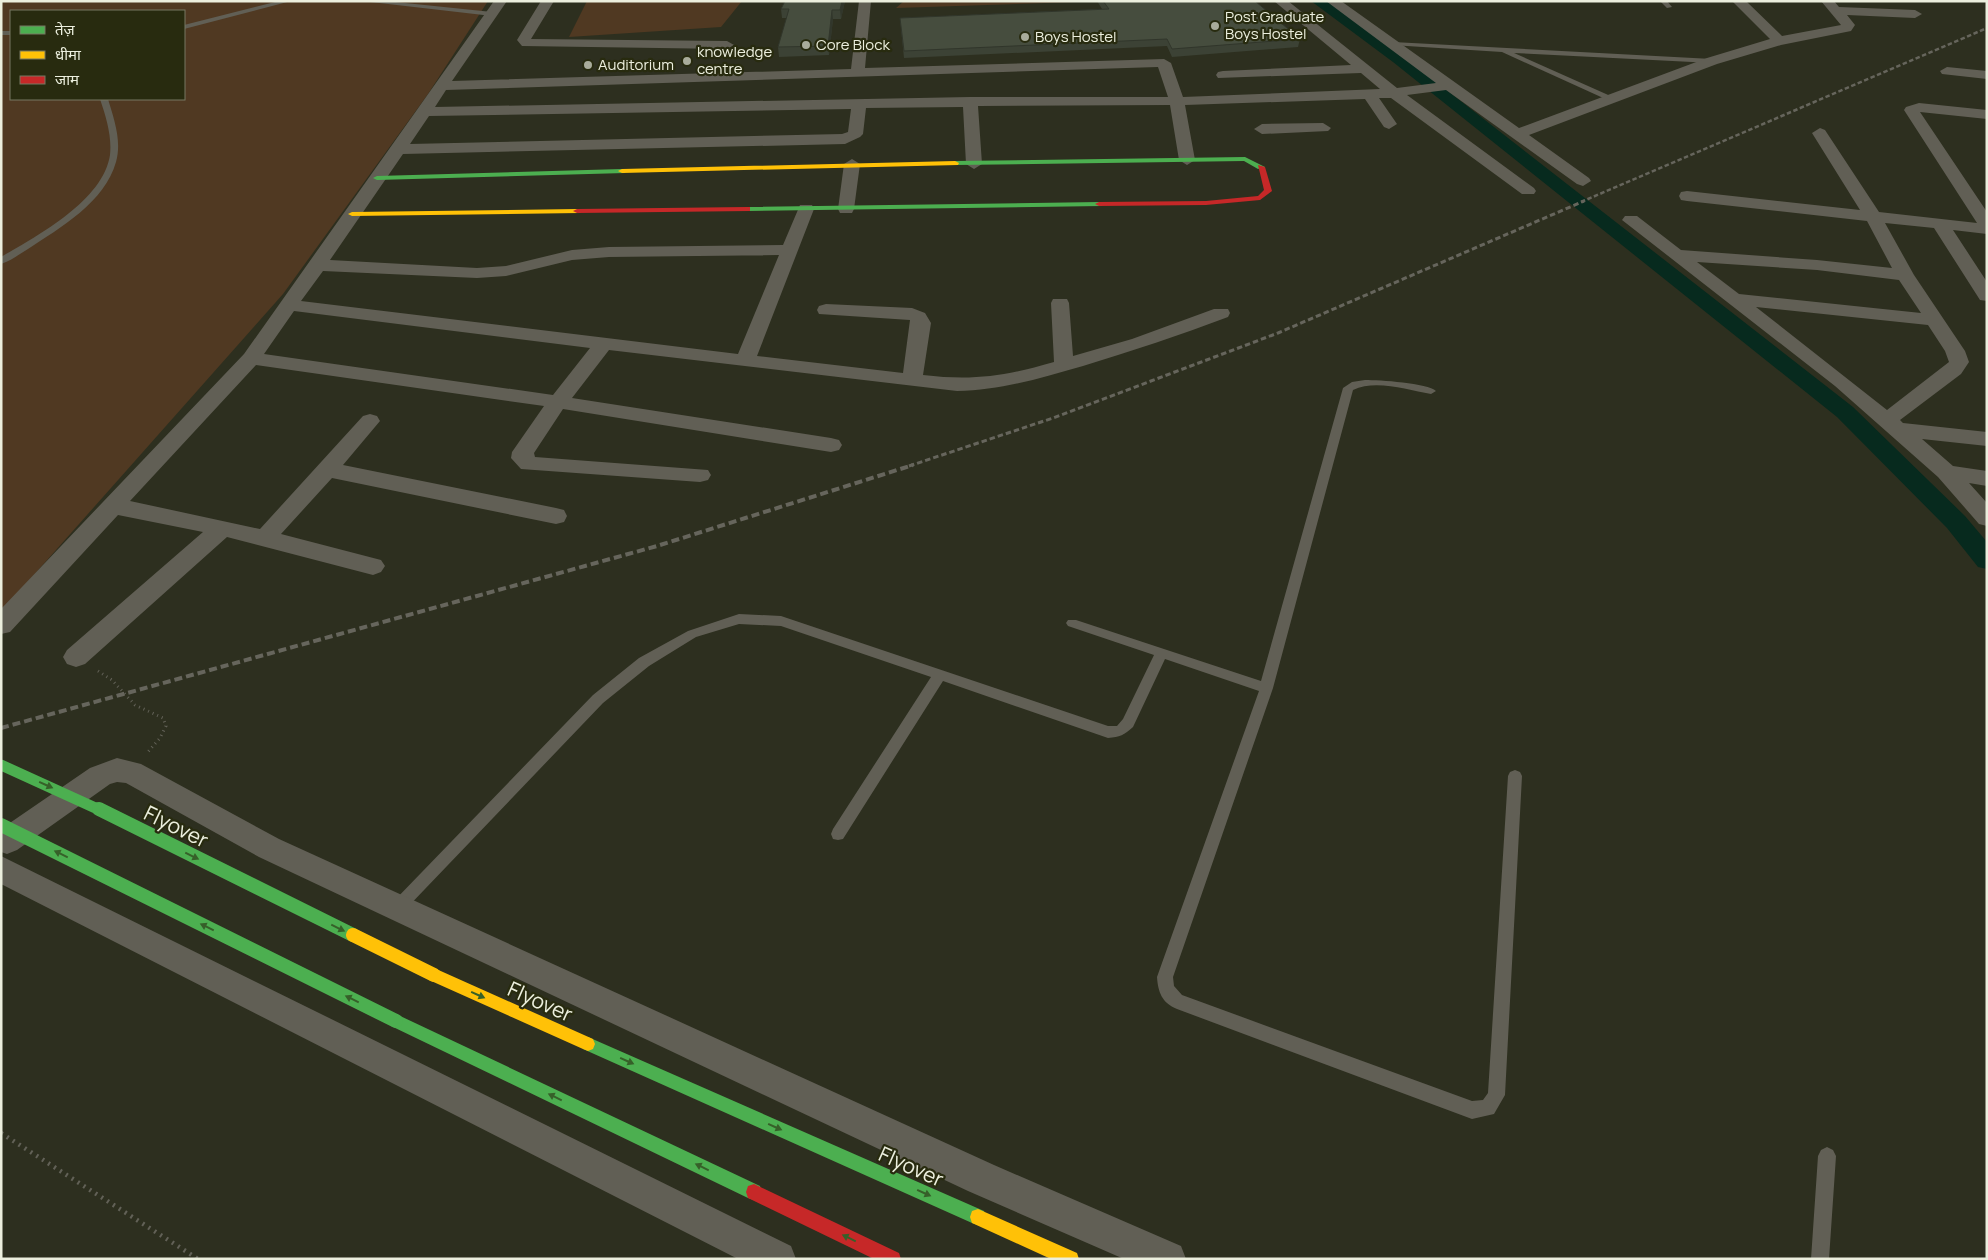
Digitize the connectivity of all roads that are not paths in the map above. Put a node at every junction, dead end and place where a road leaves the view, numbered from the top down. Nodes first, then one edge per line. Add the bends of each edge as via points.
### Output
1 (288, 1) edge
2 (365, 1) edge
3 (548, 1) edge
4 (865, 1) edge
5 (1280, 1) edge
6 (1332, 1) edge
7 (1663, 1) edge
8 (1738, 1) edge
9 (1827, 1) edge
10 (497, 8) edge
11 (1669, 8) dead end
12 (1838, 11) junction
13 (1915, 14) dead end
14 (185, 27) edge
15 (1779, 40) junction
16 (1393, 44) junction
17 (727, 45) dead end
18 (1498, 48) junction
19 (1712, 60) junction
20 (1366, 70) junction
21 (1947, 71) dead end
22 (858, 72) junction
23 (1987, 75) edge
24 (1223, 76) dead end
25 (442, 86) junction
26 (1443, 86) junction
27 (1401, 92) junction
28 (1369, 94) junction
29 (1303, 97) junction
30 (104, 100) edge
31 (1612, 100) junction
32 (970, 101) junction
33 (1177, 101) junction
34 (859, 105) junction
35 (425, 112) junction
36 (1987, 115) edge
37 (1389, 124) dead end
38 (1262, 130) dead end
39 (1820, 133) dead end
40 (1517, 134) junction
41 (399, 149) junction
42 (1187, 160) junction
43 (852, 164) junction
44 (974, 164) junction
45 (377, 178) junction
46 (1583, 181) dead end
47 (1528, 191) dead end
48 (1686, 196) dead end
49 (846, 208) junction
50 (806, 209) junction
51 (352, 214) junction
52 (1874, 218) junction
53 (1631, 220) dead end
54 (1940, 224) junction
55 (1987, 225) edge
56 (1987, 229) edge
57 (789, 250) junction
58 (1676, 255) junction
59 (1, 261) edge
60 (318, 265) junction
61 (1905, 274) junction
62 (1987, 296) edge
63 (1734, 299) junction
64 (1060, 303) dead end
65 (288, 306) junction
66 (826, 310) dead end
67 (1221, 313) dead end
68 (1934, 320) junction
69 (606, 342) junction
70 (250, 358) junction
71 (745, 362) junction
72 (1064, 364) junction
73 (912, 380) junction
74 (1431, 391) dead end
75 (558, 402) junction
76 (370, 421) dead end
77 (1892, 424) junction
78 (1987, 439) edge
79 (830, 445) dead end
80 (326, 469) junction
81 (1946, 472) junction
82 (700, 475) dead end
83 (1987, 479) edge
84 (113, 506) junction
85 (556, 516) dead end
86 (1987, 518) edge
87 (223, 528) junction
88 (265, 538) junction
89 (373, 566) dead end
90 (1072, 623) dead end
91 (1, 625) edge
92 (1161, 653) junction
93 (76, 657) road end
94 (939, 676) junction
95 (1266, 688) junction
96 (1, 765) edge
97 (1515, 776) dead end
98 (1, 825) edge
99 (838, 834) dead end
100 (1, 845) edge
101 (1, 869) edge
102 (397, 908) junction
103 (1827, 1156) dead end
104 (778, 1259) edge
105 (892, 1259) edge
106 (1071, 1259) edge
107 (1168, 1259) edge
108 (1820, 1259) edge

1 - 14 lane
2 - 10 lane
3 - 17 street via 524,40 527,44
4 - 22 street
5 - 20 street
6 - 16 street
7 - 11 lane
8 - 15 street
9 - 12 street
10 - 25 street
12 - 13 street
12 - 15 street via 1846,20 1846,28
15 - 19 street
16 - 18 lane
16 - 26 street
18 - 19 lane
18 - 31 lane
19 - 31 street
20 - 24 street
20 - 27 street
21 - 23 street
22 - 25 street
22 - 33 street via 1164,63
25 - 35 street
26 - 27 street
26 - 40 street
27 - 28 street
27 - 47 street
28 - 29 street
28 - 37 street
29 - 33 street
29 - 38 street via 1325,132
30 - 59 lane via 115,139 112,164 104,182 63,223
31 - 40 street
32 - 33 street
32 - 34 street
32 - 44 street
33 - 42 street
34 - 35 street
34 - 41 street via 855,134 845,139
35 - 41 street
36 - 55 street via 1919,107 1911,110
39 - 52 street
40 - 46 street
41 - 45 street
42 - 44 street
42 - 49 street via 1252,161 1261,167 1268,192 1260,198 1206,203
43 - 44 street
43 - 45 street
43 - 49 street
45 - 51 street
48 - 52 street
49 - 50 street
50 - 51 street
50 - 57 street
51 - 60 street
52 - 54 street
52 - 61 street
53 - 58 street
54 - 56 street
54 - 62 street
57 - 60 street via 609,252 572,255 506,271 477,273
57 - 71 street
58 - 61 street
58 - 63 street
60 - 65 street
61 - 68 street
63 - 68 street
63 - 77 street
64 - 72 street
65 - 69 street
65 - 70 street
66 - 73 street via 918,316 921,323
67 - 72 street via 1139,343
68 - 77 street via 1959,362
69 - 71 street
69 - 75 street
70 - 75 street
70 - 84 street
71 - 73 street
72 - 73 street via 1017,379 987,384 957,385
74 - 95 lane via 1366,382 1355,383 1348,388
75 - 79 street
75 - 82 street via 523,452 525,462
76 - 80 street
77 - 78 street
77 - 81 street
80 - 85 street
80 - 88 street
81 - 83 street
81 - 86 street
84 - 87 street
84 - 91 street
87 - 88 street
87 - 93 street
88 - 89 street
90 - 92 lane
92 - 94 lane via 1128,723 1120,732 1108,732
92 - 95 lane
94 - 99 lane
94 - 102 lane via 781,621 739,619 692,634 644,662 598,700
95 - 97 lane via 1165,977 1166,990 1178,1001 1472,1110 1488,1108 1496,1095
96 -> 106 street, Flyover, bridge via 72,796 434,975
105 -> 98 street, bridge via 396,1021
100 - 102 street via 100,776 118,770 131,772 269,848
101 - 104 street
102 - 107 street via 981,1178
103 - 108 lane

